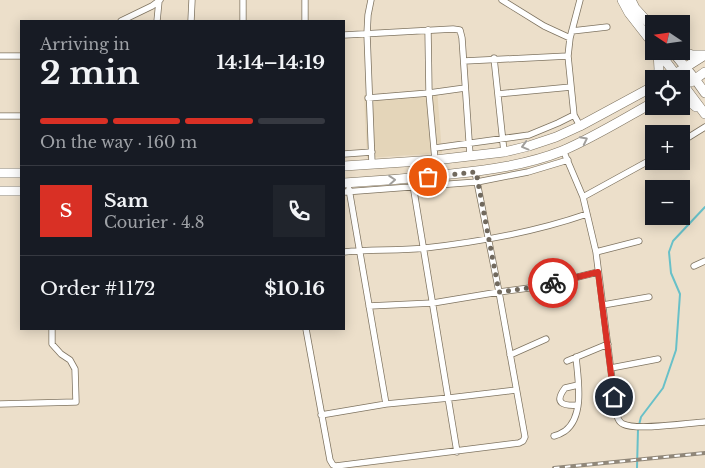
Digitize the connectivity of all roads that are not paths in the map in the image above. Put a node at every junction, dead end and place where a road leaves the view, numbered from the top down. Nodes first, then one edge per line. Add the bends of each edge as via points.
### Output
1 (159, 0) edge
2 (192, 0) edge
3 (244, 0) edge
4 (305, 0) edge
5 (371, 0) edge
6 (502, 0) edge
7 (580, 0) edge
8 (622, 0) edge
9 (631, 0) edge
10 (645, 19) edge
11 (123, 20) edge
12 (157, 20) edge
13 (191, 20) edge
14 (243, 20) edge
15 (305, 20) edge
16 (607, 27) dead end
17 (428, 30) junction
18 (572, 31) junction
19 (645, 33) edge
20 (366, 34) junction
21 (345, 35) edge
22 (570, 38) junction
23 (690, 54) edge
24 (705, 55) edge
25 (0, 56) edge
26 (20, 56) edge
27 (568, 56) junction
28 (494, 58) junction
29 (679, 60) edge
30 (464, 61) junction
31 (685, 67) junction
32 (684, 70) edge
33 (705, 72) edge
34 (695, 79) junction
35 (690, 80) edge
36 (571, 86) junction
37 (465, 88) junction
38 (645, 91) edge
39 (429, 93) junction
40 (705, 93) edge
41 (498, 94) junction
42 (690, 95) edge
43 (368, 98) junction
44 (690, 102) edge
45 (645, 107) edge
46 (574, 115) junction
47 (705, 115) edge
48 (0, 116) edge
49 (20, 116) edge
50 (580, 126) junction
51 (705, 128) edge
52 (690, 137) edge
53 (502, 138) junction
54 (469, 142) junction
55 (435, 148) junction
56 (563, 150) junction
57 (372, 152) junction
58 (501, 152) junction
59 (345, 154) edge
60 (470, 155) junction
61 (435, 160) junction
62 (568, 160) junction
63 (645, 163) edge
64 (372, 164) junction
65 (345, 166) edge
66 (501, 168) junction
67 (476, 172) junction
68 (0, 173) edge
69 (20, 173) edge
70 (477, 182) junction
71 (412, 183) junction
72 (346, 187) edge
73 (0, 191) edge
74 (20, 191) edge
75 (583, 197) junction
76 (587, 214) junction
77 (488, 239) junction
78 (639, 242) dead end
79 (423, 248) junction
80 (360, 250) junction
81 (345, 252) edge
82 (596, 252) junction
83 (705, 261) edge
84 (694, 266) dead end
85 (598, 272) junction
86 (499, 292) junction
87 (649, 297) dead end
88 (433, 303) junction
89 (602, 305) junction
90 (369, 306) junction
91 (52, 330) edge
92 (306, 330) edge
93 (546, 339) dead end
94 (608, 344) junction
95 (510, 355) junction
96 (576, 357) junction
97 (658, 359) dead end
98 (568, 361) dead end
99 (611, 368) junction
100 (578, 385) junction
101 (516, 390) junction
102 (449, 398) junction
103 (0, 404) edge
104 (386, 404) junction
105 (578, 406) junction
106 (322, 414) junction
107 (705, 422) edge
108 (554, 436) dead end
109 (458, 452) junction

1 - 11 street
1 - 12 street
2 - 13 street
3 - 14 street
4 - 15 street
5 - 20 street
6 - 22 street
7 - 18 street
8 - 19 main road
9 - 10 main road
16 - 18 street
17 - 20 street
17 - 30 street via 460,30
17 - 39 street
18 - 22 street
20 - 21 street
20 - 43 street
22 - 27 street
23 - 24 main road
24 - 31 main road
25 - 26 street
27 - 28 street
27 - 36 street
28 - 30 street
28 - 41 street
29 - 31 main road
30 - 37 street
31 - 32 main road
31 - 34 main road
33 - 34 main road
34 - 35 main road
34 - 40 main road
36 - 41 street
36 - 46 street
37 - 39 street
37 - 54 street
38 - 50 main road
39 - 43 street
39 - 55 street
41 - 53 street
42 - 47 main road
43 - 57 street
44 - 47 main road
56 -> 45 main road
46 - 50 street
46 - 53 street via 529,135
48 - 49 street
50 -> 58 main road via 530,146
51 - 52 street
53 - 54 street
53 - 58 street
54 - 55 street
54 - 60 street
55 - 61 street
56 - 62 street
56 - 66 main road
57 - 59 street
57 - 64 street
58 - 60 main road
58 - 66 main road
60 - 61 main road
61 - 64 main road
62 - 70 street
62 - 75 street
63 - 75 street
64 - 65 main road
66 - 67 main road
67 - 70 street
67 - 71 main road
68 - 69 main road
70 - 71 street
70 - 77 street
71 - 72 main road
71 - 79 street
72 - 80 street
73 - 74 main road
75 - 76 street
76 - 77 street
76 - 82 street
77 - 79 street
77 - 86 street
78 - 82 street
79 - 80 street
79 - 88 street
80 - 81 street
80 - 90 street
82 - 85 street
83 - 84 street
85 - 86 street
85 - 89 street
86 - 88 street
86 - 95 street
87 - 89 street
88 - 90 street
88 - 102 street
89 - 94 street
90 - 104 street
91 - 103 street via 52,344 70,360 74,369 76,402
92 - 106 street
93 - 95 street
94 - 96 street
94 - 99 street
95 - 101 street
96 - 98 street
96 - 100 street
97 - 99 street
99 - 107 street via 616,411 618,420 623,424 648,427
100 - 105 street
100 - 105 street via 565,388 560,400 566,406
101 - 102 street
101 - 109 street via 525,437 523,441
102 - 104 street
102 - 109 street
104 - 106 street
105 - 108 street via 566,430
106 - 109 street via 330,460 336,466

